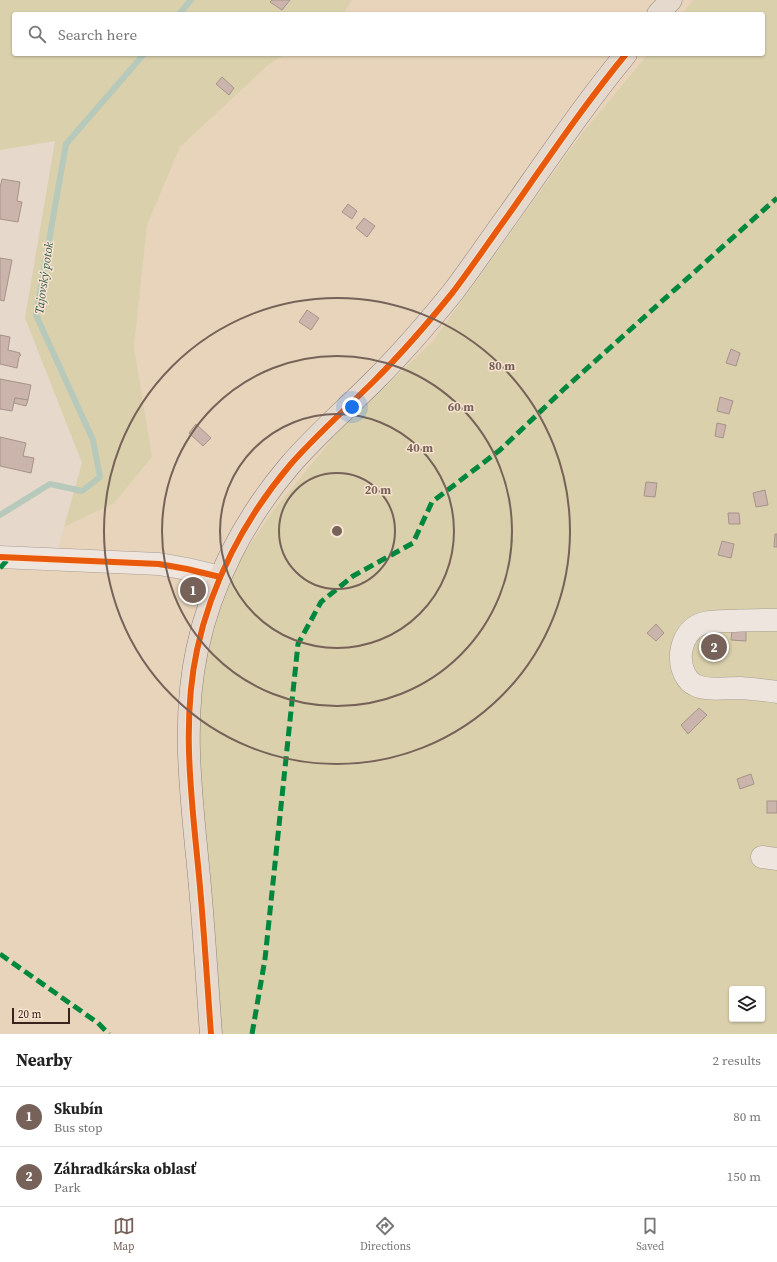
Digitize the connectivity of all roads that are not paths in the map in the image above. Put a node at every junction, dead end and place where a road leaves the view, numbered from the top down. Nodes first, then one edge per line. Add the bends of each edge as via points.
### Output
1 (671, 0) edge
2 (660, 12) edge
3 (624, 56) edge
4 (0, 557) edge
5 (220, 577) junction
6 (777, 620) edge
7 (777, 692) edge
8 (212, 1034) edge

1 - 2 main road
3 - 5 main road via 568,130 454,290 420,332 289,466 258,507 236,543
4 - 5 street via 159,564
5 - 8 main road via 196,652 190,703 189,752
6 - 7 street via 703,623 691,630 687,636 680,659 681,668 689,681 695,685

